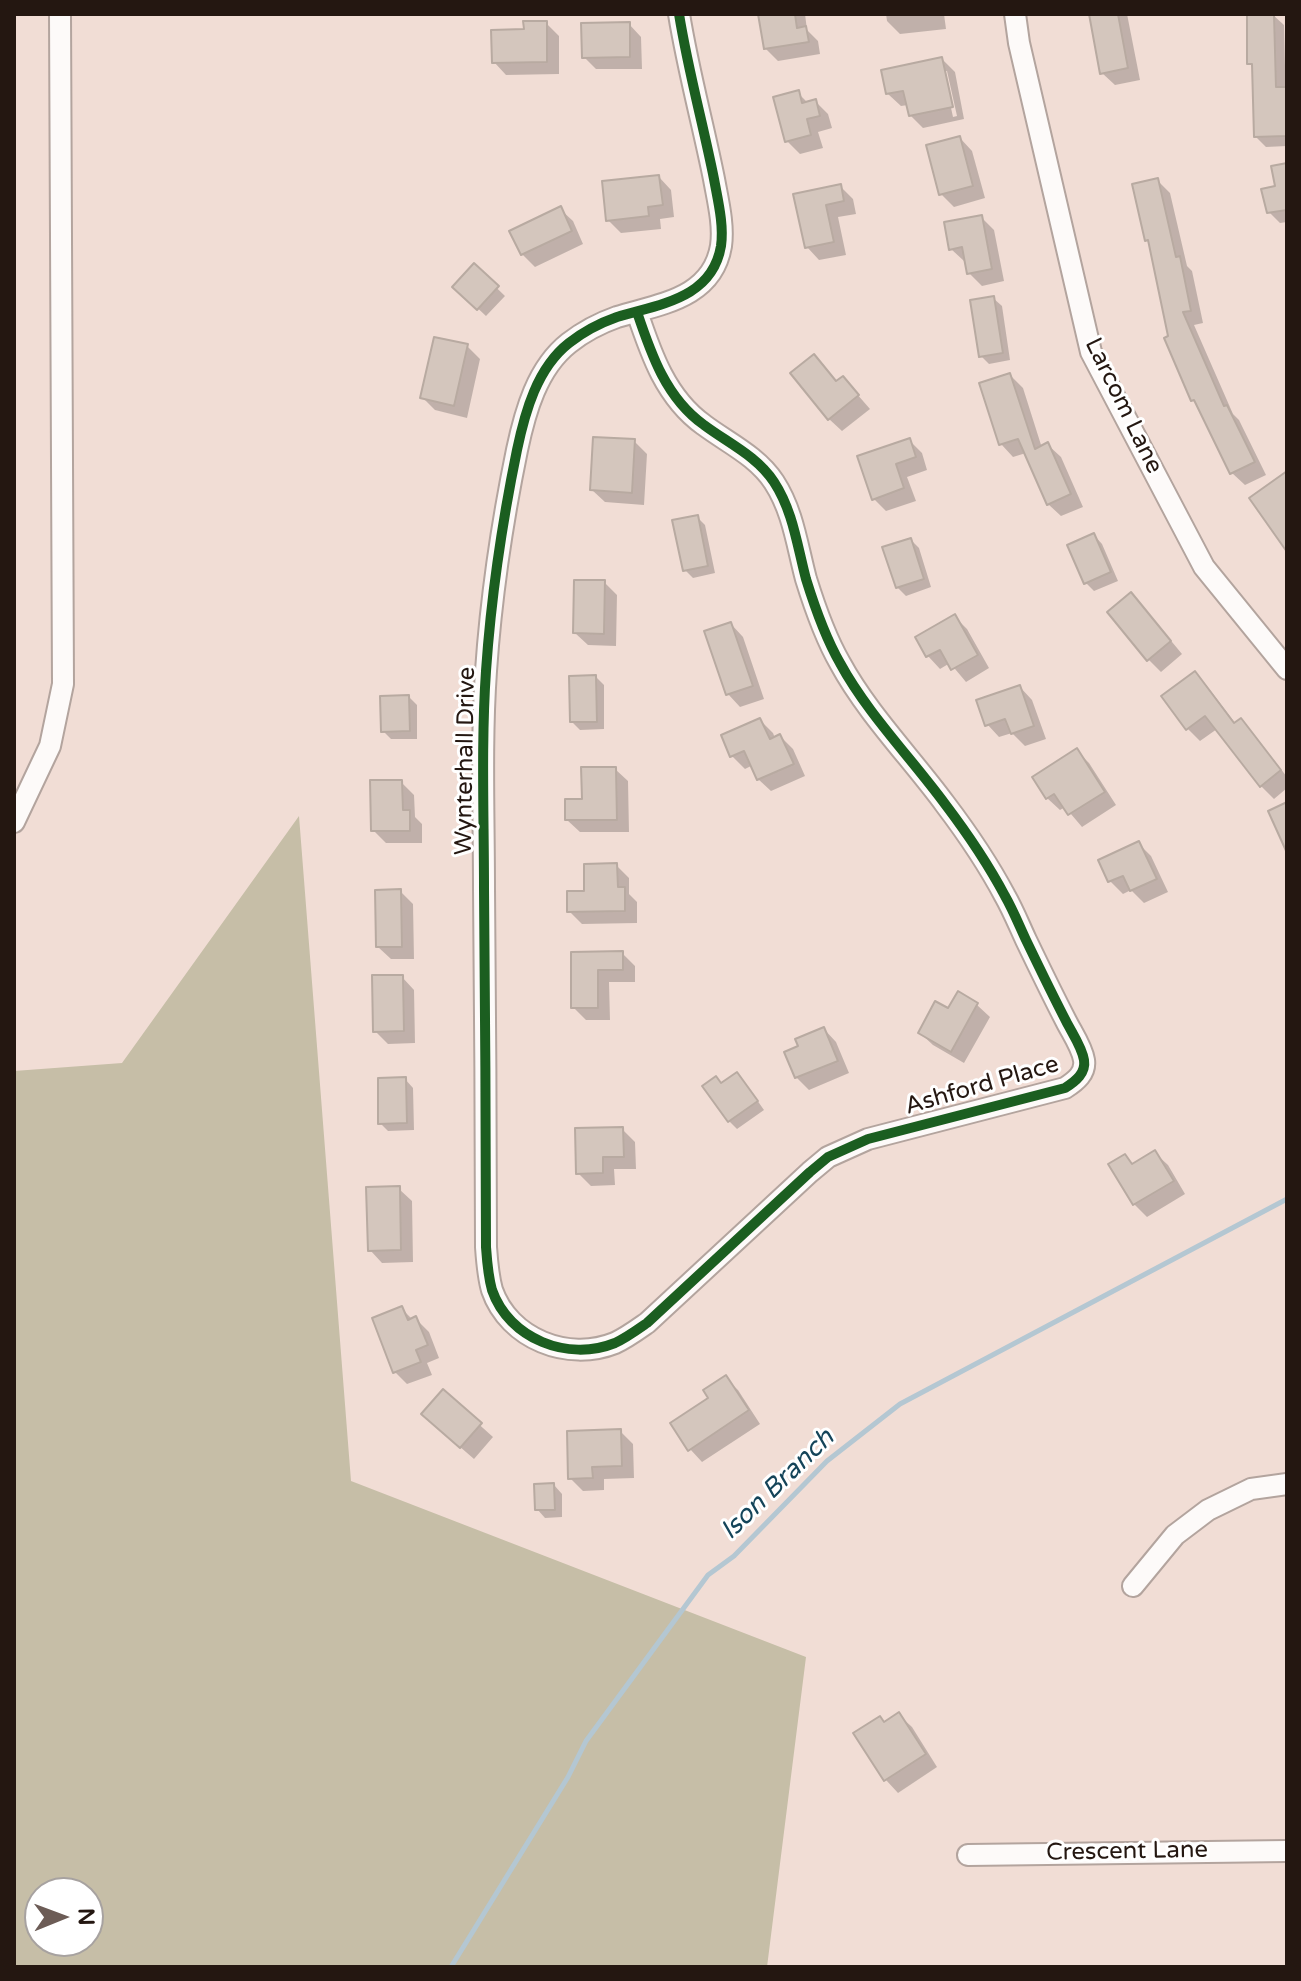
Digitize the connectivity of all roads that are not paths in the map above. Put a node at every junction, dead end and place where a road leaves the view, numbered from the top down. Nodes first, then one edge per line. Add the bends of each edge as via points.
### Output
1 (60, 14) edge
2 (679, 14) edge
3 (1015, 14) edge
4 (637, 312) junction
5 (1287, 669) edge
6 (14, 822) edge
7 (485, 1034) joint
8 (1287, 1484) edge
9 (1133, 1586) dead end
10 (1287, 1851) edge
11 (968, 1855) dead end

1 - 6 street via 63,684 50,746
2 - 4 street, Wynterhall Drive via 716,190 721,248 703,284
3 - 5 street, Larcom Lane via 1091,352 1204,567
4 - 7 street, Wynterhall Drive via 593,327 567,345 543,374 518,448 486,673
4 - 7 street, Ashford Place via 669,388 700,423 765,470 786,502 807,582 841,665 945,803 1005,895 1079,1047 1083,1071 1076,1081 1052,1093 868,1139 828,1157 647,1323 617,1342 575,1350 533,1339 514,1323 493,1292 486,1247
8 - 9 street via 1251,1489 1208,1510 1175,1535
10 - 11 street, Crescent Lane

